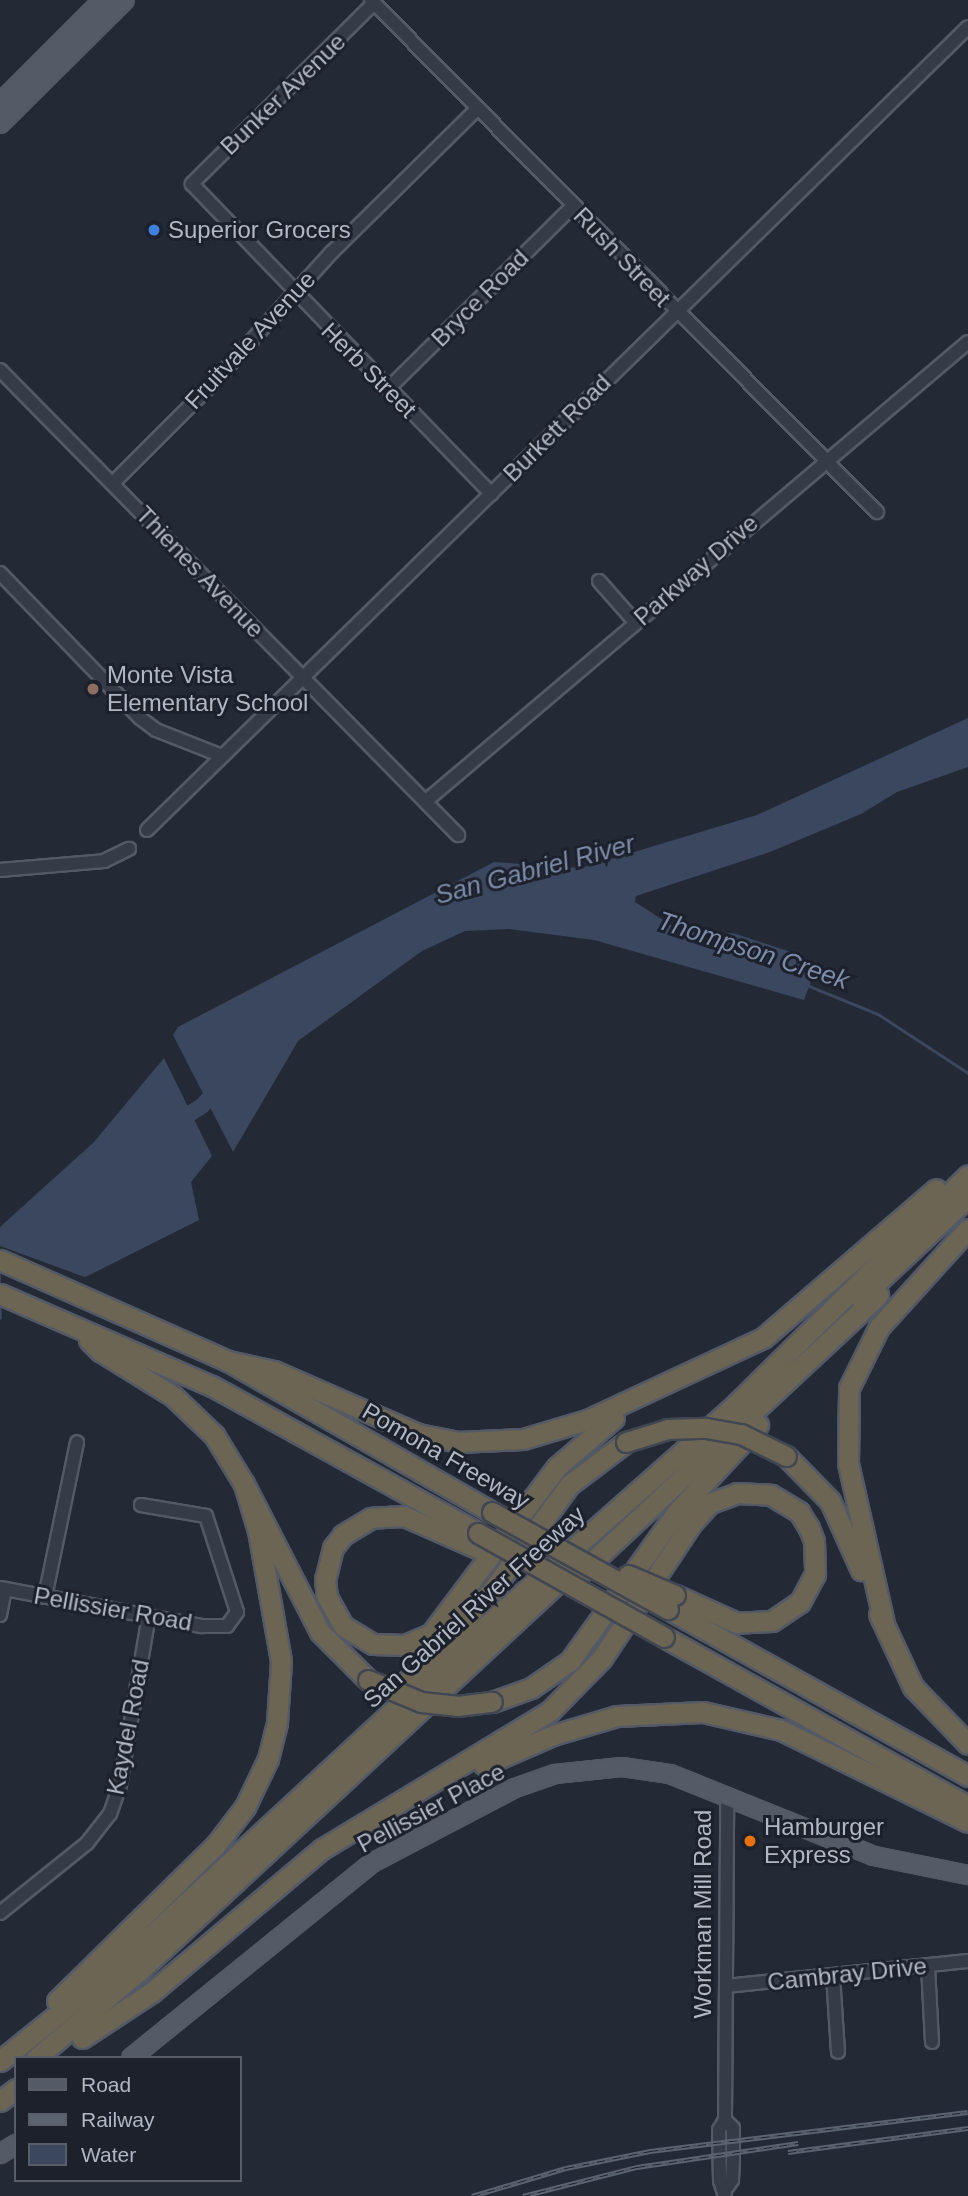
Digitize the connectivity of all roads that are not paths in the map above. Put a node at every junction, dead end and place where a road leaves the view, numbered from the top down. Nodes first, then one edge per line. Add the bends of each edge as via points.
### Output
1 (103, 0) edge
2 (125, 0) edge
3 (372, 2) edge
4 (968, 27) edge
5 (0, 103) edge
6 (477, 109) junction
7 (0, 124) edge
8 (192, 184) joint
9 (573, 206) junction
10 (294, 295) junction
11 (676, 312) junction
12 (968, 342) edge
13 (0, 370) edge
14 (388, 389) junction
15 (824, 460) junction
16 (113, 483) junction
17 (491, 494) junction
18 (877, 512) dead end
19 (0, 573) edge
20 (599, 581) dead end
21 (635, 622) junction
22 (302, 676) junction
23 (222, 756) junction
24 (426, 801) junction
25 (147, 830) dead end
26 (458, 835) dead end
27 (129, 849) dead end
28 (0, 870) edge
29 (968, 1173) edge
30 (968, 1189) edge
31 (968, 1197) edge
32 (968, 1211) edge
33 (968, 1229) edge
34 (0, 1260) edge
35 (0, 1294) edge
36 (836, 1303) junction
37 (74, 1326) junction
38 (811, 1357) junction
39 (223, 1359) junction
40 (682, 1378) junction
41 (77, 1442) dead end
42 (244, 1484) junction
43 (141, 1505) dead end
44 (477, 1541) junction
45 (3, 1589) edge
46 (46, 1597) junction
47 (672, 1602) junction
48 (0, 1615) edge
49 (149, 1616) junction
50 (884, 1623) junction
51 (487, 1626) junction
52 (968, 1744) edge
53 (968, 1776) edge
54 (422, 1790) junction
55 (727, 1795) junction
56 (968, 1805) edge
57 (291, 1808) junction
58 (968, 1822) edge
59 (968, 1875) edge
60 (0, 1913) edge
61 (968, 1961) edge
62 (928, 1966) junction
63 (833, 1975) junction
64 (726, 1986) junction
65 (82, 2038) junction
66 (932, 2042) dead end
67 (838, 2052) dead end
68 (16, 2056) edge
69 (17, 2056) edge
70 (18, 2056) edge
71 (38, 2056) edge
72 (59, 2056) edge
73 (133, 2056) edge
74 (14, 2059) edge
75 (0, 2077) edge
76 (14, 2090) edge
77 (0, 2101) edge
78 (725, 2193) edge

1 - 5 main road
2 - 7 main road
3 - 6 street, Rush Street
3 - 8 street, Bunker Avenue
4 - 11 street, Burkett Road
6 - 9 street, Rush Street
6 - 10 street, Fruitvale Avenue
8 - 10 street, Herb Street
9 - 11 street, Rush Street
9 - 14 street, Bryce Road
10 - 14 street, Herb Street
10 - 16 street, Fruitvale Avenue
11 - 15 street, Rush Street
11 - 17 street, Burkett Road
12 - 15 street, Parkway Drive
13 - 16 street, Thienes Avenue
14 - 17 street, Herb Street
15 - 18 street, Rush Street
15 - 21 street, Parkway Drive
16 - 22 street, Thienes Avenue
17 - 22 street, Burkett Road
19 - 23 street via 139,718 156,730
20 - 21 street
21 - 24 street, Parkway Drive
22 - 23 street, Burkett Road
22 - 24 street, Thienes Avenue
23 - 25 street, Burkett Road
24 - 26 street, Thienes Avenue
27 - 28 street via 104,861
29 - 36 highway, San Gabriel River Freeway
29 - 40 highway via 936,1189 763,1338
30 - 36 highway via 861,1289
31 - 71 highway via 429,1704 139,1971
32 - 38 highway, San Gabriel River Freeway
33 - 50 highway via 879,1327 849,1388 848,1463
34 - 39 highway, Pomona Freeway
35 - 37 highway, Pomona Freeway
36 - 51 highway, San Gabriel River Freeway via 730,1410
37 - 42 highway via 100,1351 177,1399 214,1435
37 - 44 highway, Pomona Freeway via 208,1385
38 - 42 highway, bridge via 764,1419 677,1511 576,1654 531,1688 492,1702 457,1706 421,1702 368,1680 320,1632
38 - 65 highway, San Gabriel River Freeway
39 - 40 highway via 274,1371 418,1434 458,1442 523,1439 557,1430
39 - 47 highway, Pomona Freeway, bridge via 534,1535
40 - 44 highway via 612,1419 577,1446 431,1634 405,1645 373,1644 344,1626 327,1597 327,1564 333,1548 350,1530 371,1518 404,1516
41 - 46 street
42 - 68 highway via 278,1642 282,1685 278,1723 258,1783 216,1845 34,2022
43 - 49 street, Pellissier Road via 206,1516 237,1612 227,1626
44 - 56 highway, Pomona Freeway, bridge via 664,1637
45 - 46 street, Pellissier Road
45 - 48 street
46 - 49 street, Pellissier Road
47 - 53 highway, Pomona Freeway
47 - 54 highway via 737,1623 772,1621 800,1602 815,1574 809,1528 799,1512 771,1495 737,1493 710,1503 691,1524 615,1641 576,1687 521,1733
49 - 60 street, Kaydel Road via 120,1785 110,1814 87,1843
50 - 52 highway via 913,1687
50 - 57 highway, bridge via 830,1501 786,1456 741,1434 706,1428 668,1429 626,1442 574,1479 493,1589
51 - 57 highway, San Gabriel River Freeway
51 - 70 highway via 476,1647 141,1962
54 - 58 highway via 588,1723 648,1712 704,1712 781,1730
54 - 65 highway via 322,1849 152,1992
55 - 59 main road, Workman Mill Road via 874,1856
55 - 64 street, Workman Mill Road
55 - 73 main road, Pellissier Place via 670,1774 622,1767 576,1769 515,1788 372,1863
57 - 69 highway, San Gabriel River Freeway
61 - 62 street, Cambray Drive
62 - 63 street, Cambray Drive
62 - 66 street
63 - 64 street, Cambray Drive
63 - 67 street
64 - 78 street, Workman Mill Road via 725,2120 719,2130 720,2181
65 - 72 highway, San Gabriel River Freeway
74 - 75 highway
76 - 77 highway

